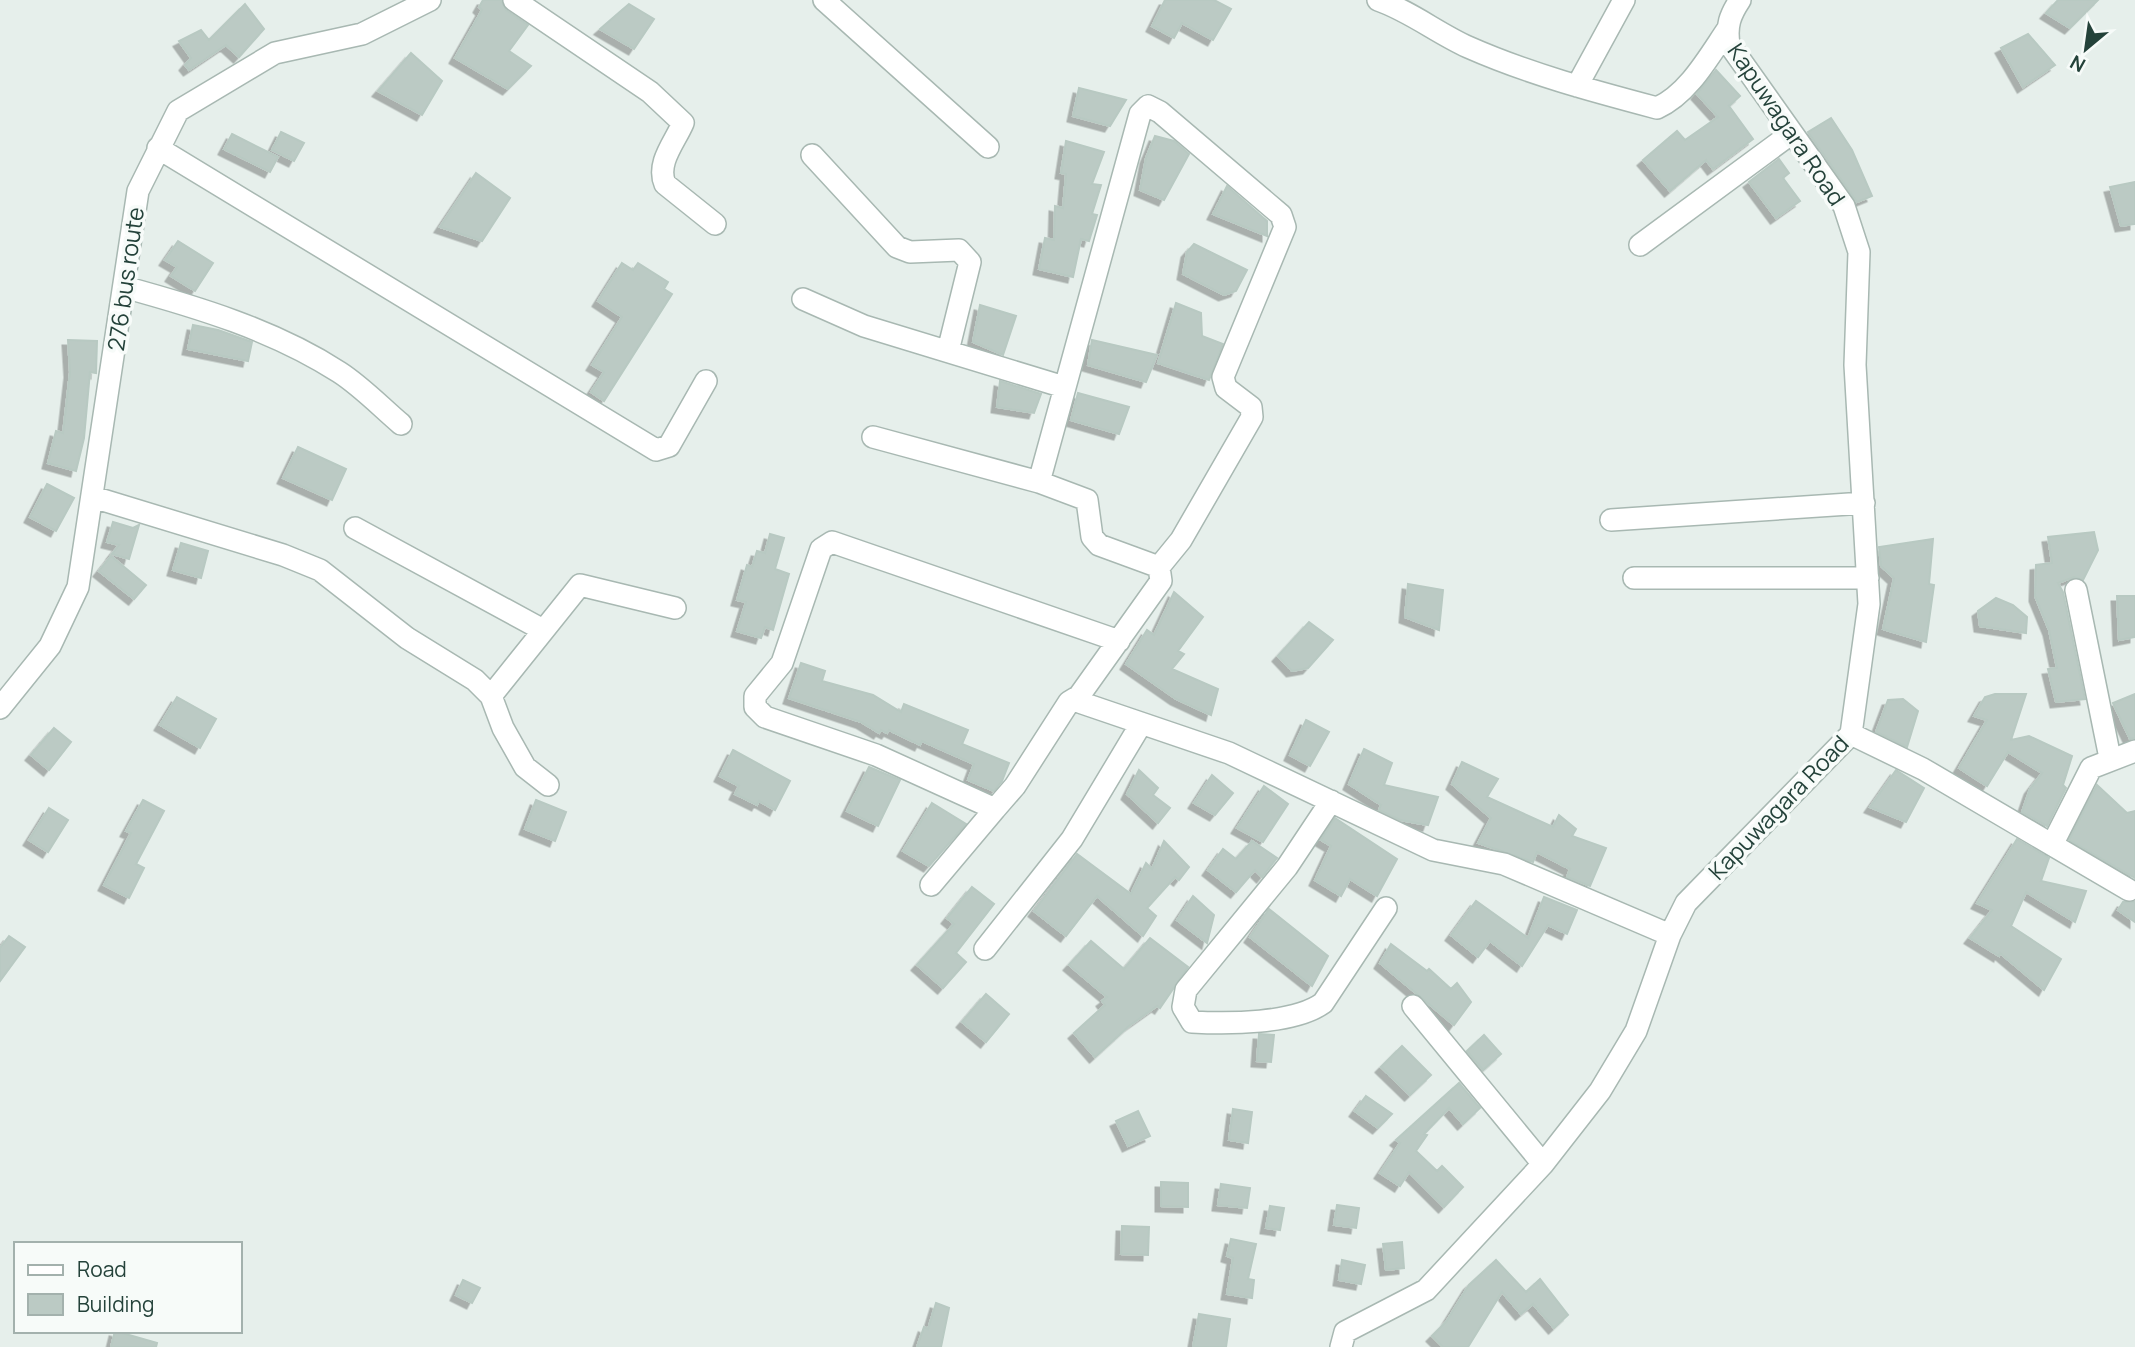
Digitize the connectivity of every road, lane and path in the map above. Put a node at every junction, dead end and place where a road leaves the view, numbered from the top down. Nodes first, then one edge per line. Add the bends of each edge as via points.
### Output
1 (430, 0) edge
2 (514, 0) edge
3 (824, 0) edge
4 (1378, 0) edge
5 (1624, 0) edge
6 (1740, 0) edge
7 (1727, 30) junction
8 (1577, 86) junction
9 (1792, 133) junction
10 (988, 147) dead end
11 (158, 148) junction
12 (813, 155) dead end
13 (715, 224) dead end
14 (1640, 245) dead end
15 (124, 287) junction
16 (803, 299) dead end
17 (948, 351) junction
18 (706, 381) dead end
19 (1063, 387) junction
20 (401, 424) dead end
21 (873, 437) dead end
22 (1040, 482) junction
23 (93, 497) junction
24 (1864, 503) junction
25 (1611, 520) dead end
26 (355, 528) dead end
27 (1159, 567) junction
28 (1633, 578) dead end
29 (1868, 578) junction
30 (2076, 590) dead end
31 (675, 608) dead end
32 (543, 630) junction
33 (1119, 641) junction
34 (491, 696) junction
35 (1080, 696) junction
36 (0, 708) edge
37 (1141, 724) junction
38 (1851, 734) junction
39 (2135, 751) edge
40 (2110, 758) junction
41 (548, 785) dead end
42 (1331, 801) junction
43 (995, 809) junction
44 (2052, 845) junction
45 (931, 885) dead end
46 (2129, 890) dead end
47 (1386, 908) dead end
48 (1670, 935) junction
49 (985, 949) dead end
50 (1412, 1006) dead end
51 (1543, 1164) junction
52 (1341, 1347) edge

1 - 11 street, 276 bus route via 362,34 275,53 178,111
2 - 13 street via 650,92 683,123 661,166 661,175 665,184
3 - 10 street
4 - 8 street via 1522,70
5 - 8 street
6 - 7 street, Kapuwagara Road
7 - 8 street via 1671,102 1657,108
7 - 9 street, Kapuwagara Road via 1729,44
9 - 14 street
9 - 24 street, Kapuwagara Road via 1844,206 1859,252 1855,365
11 - 15 street, 276 bus route via 138,191
11 - 18 street via 656,450 669,446
12 - 17 street via 897,247 910,252 959,250 970,262
15 - 20 street via 205,309 340,372
15 - 23 street, 276 bus route
16 - 17 street via 864,326
17 - 19 street
19 - 22 street
19 - 27 street via 1140,114 1148,106 1281,215 1284,227 1223,377 1226,388 1251,407 1252,417 1181,540
21 - 22 street
22 - 27 street via 1087,499 1092,537 1099,545
23 - 34 street via 320,570
23 - 36 street, 276 bus route via 78,587 50,646
24 - 25 street
24 - 29 street, Kapuwagara Road
26 - 32 street
27 - 33 street via 1161,581
28 - 29 street
29 - 38 street, Kapuwagara Road via 1870,604
30 - 40 street
31 - 32 street via 579,585
32 - 34 street
33 - 35 street
33 - 43 street via 832,542 821,549 782,663 755,696 755,707 765,717 876,755
34 - 41 street via 525,767
35 - 37 street via 1082,703
35 - 43 street via 1069,702
37 - 42 street via 1229,753
37 - 49 street via 1072,839
38 - 44 street via 1923,769
38 - 48 street, Kapuwagara Road via 1686,903
39 - 40 street
40 - 44 street via 2091,768
42 - 47 street via 1287,867 1186,990 1183,1007 1192,1022 1230,1024 1311,1012 1323,1003
42 - 48 street via 1433,850 1504,864
43 - 45 street
44 - 46 street
48 - 51 street, Kapuwagara Road via 1636,1031 1600,1091
50 - 51 street
51 - 52 street, Kapuwagara Road via 1426,1290 1345,1332

